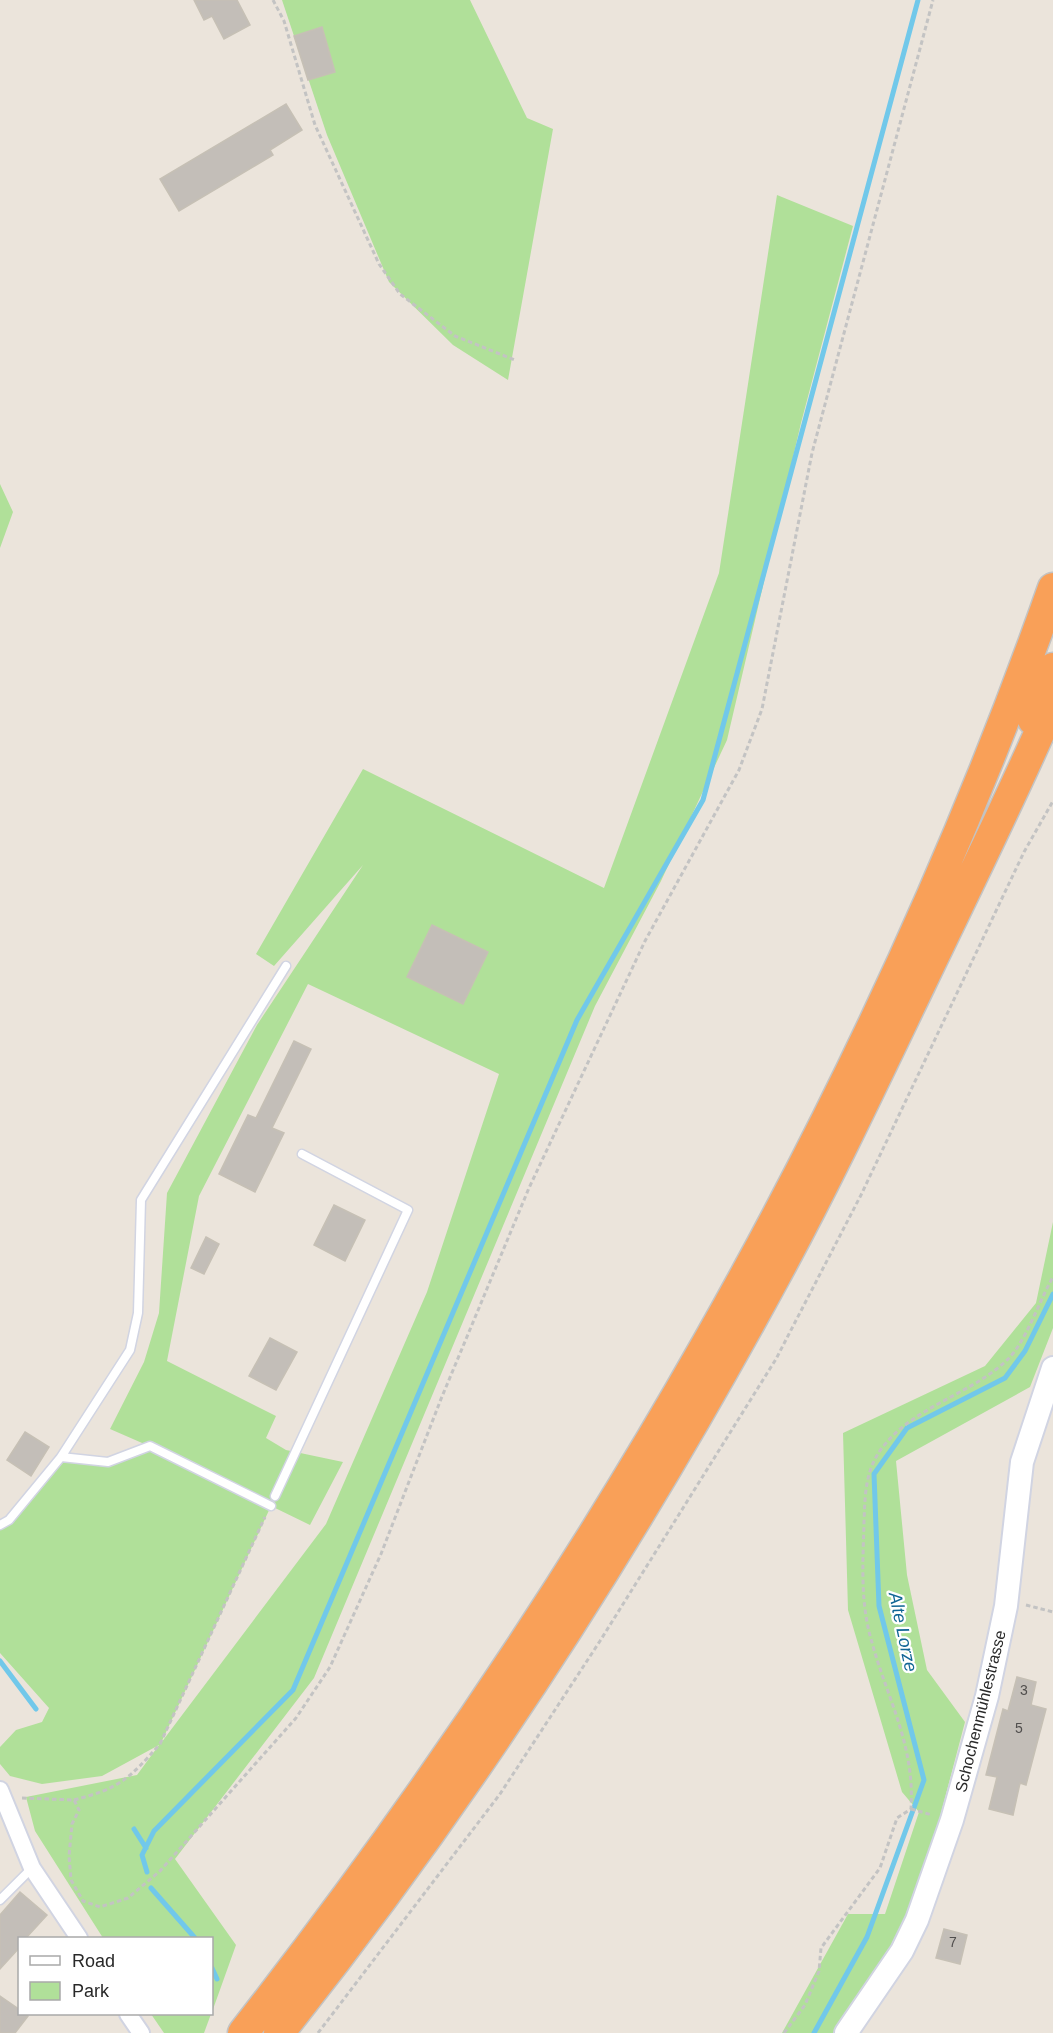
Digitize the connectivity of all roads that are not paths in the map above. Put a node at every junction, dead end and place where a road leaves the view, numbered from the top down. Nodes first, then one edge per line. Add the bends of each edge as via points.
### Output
1 (1053, 588) edge
2 (1053, 668) edge
3 (1053, 702) edge
4 (286, 966) dead end
5 (920, 985) junction
6 (302, 1154) dead end
7 (1053, 1368) edge
8 (61, 1457) junction
9 (275, 1496) dead end
10 (271, 1506) road end
11 (0, 1525) edge
12 (2, 1794) edge
13 (32, 1868) junction
14 (0, 1900) edge
15 (78, 1937) edge
16 (129, 2015) edge
17 (141, 2033) edge
18 (243, 2033) edge
19 (279, 2033) edge
20 (846, 2033) edge

1 - 18 highway via 975,790 892,979 778,1212 691,1371 596,1531 505,1673 401,1823
2 - 5 highway
3 - 5 highway
4 - 8 lane via 141,1200 138,1313 130,1350
5 - 19 highway via 777,1274 612,1559 481,1760
6 - 9 lane via 408,1210
7 - 20 street, Schochenmühlestrasse via 1022,1462 1006,1606 987,1696 952,1820 902,1951
8 - 10 lane via 108,1461 150,1446
8 - 11 lane via 9,1520
12 - 13 street
13 - 14 lane
13 - 15 street
16 - 17 street

